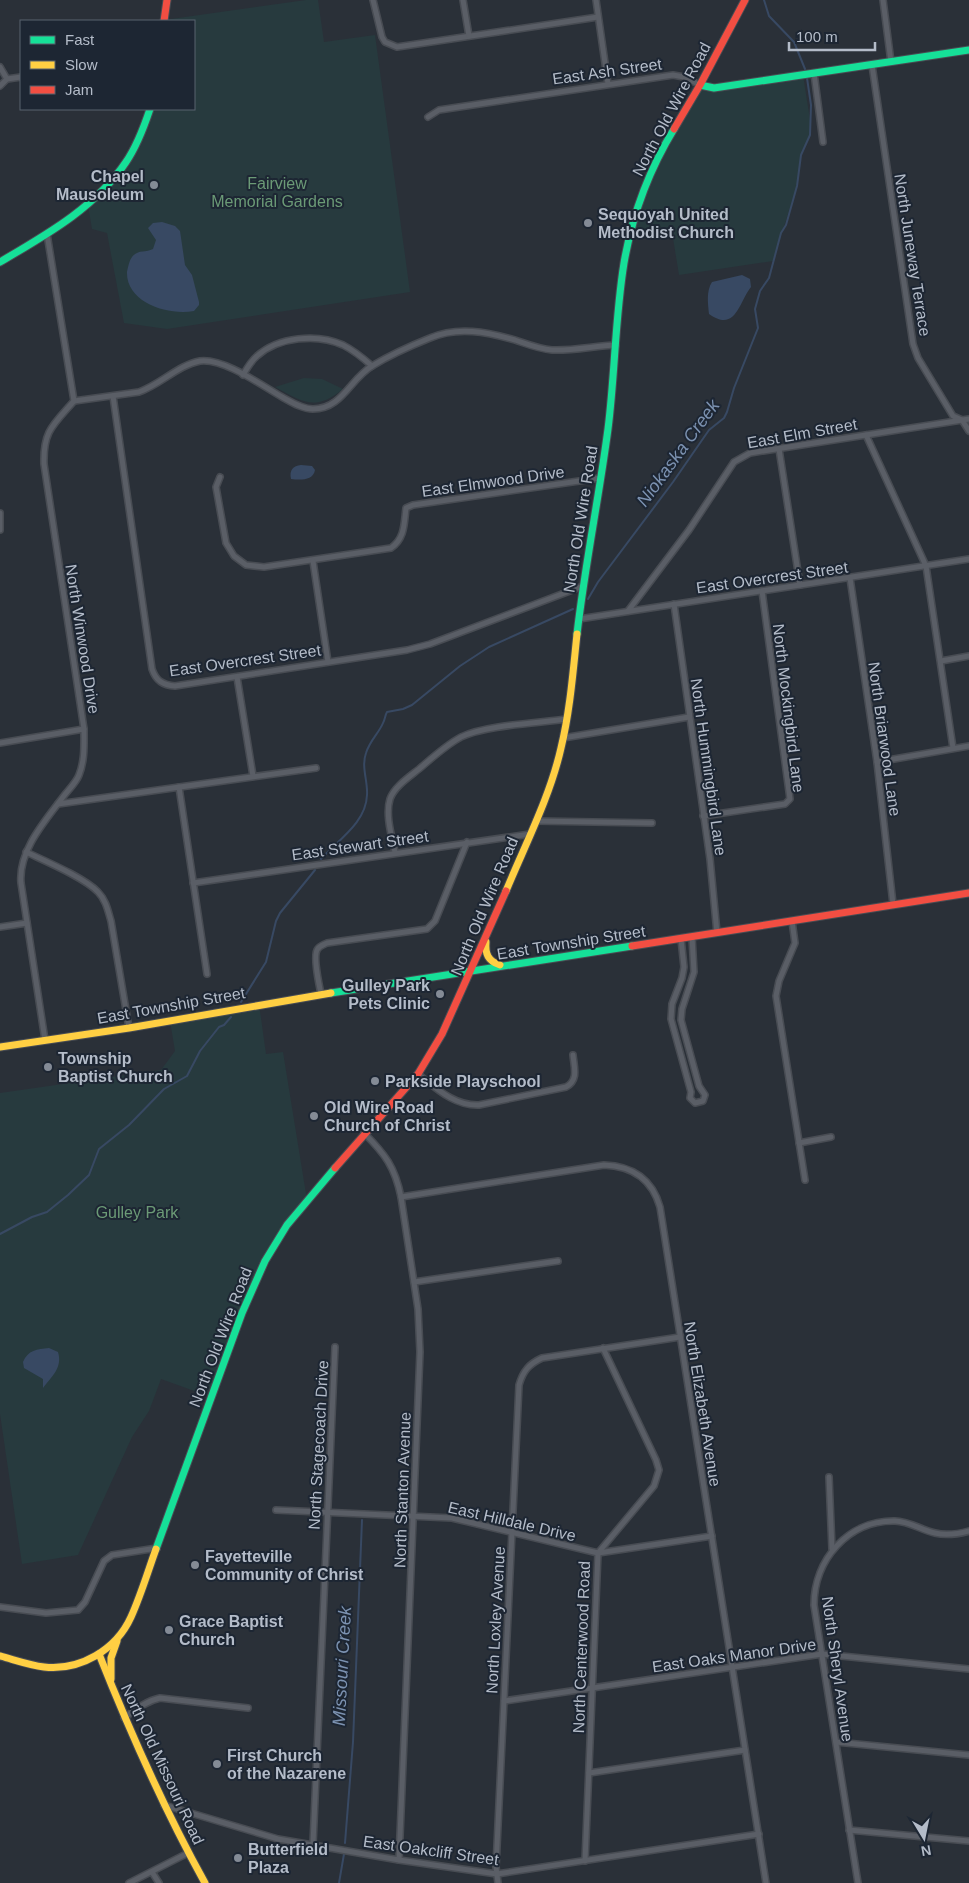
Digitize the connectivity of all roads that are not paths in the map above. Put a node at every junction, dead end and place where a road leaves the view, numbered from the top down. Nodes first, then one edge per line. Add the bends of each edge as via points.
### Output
1 (167, 0) edge
2 (373, 0) edge
3 (463, 0) edge
4 (596, 0) edge
5 (745, 0) edge
6 (883, 0) edge
7 (598, 17) junction
8 (164, 20) edge
9 (469, 36) junction
10 (969, 50) edge
11 (891, 62) junction
12 (872, 65) junction
13 (0, 67) edge
14 (814, 73) junction
15 (20, 77) edge
16 (7, 79) junction
17 (608, 84) junction
18 (700, 85) junction
19 (0, 86) edge
20 (150, 110) edge
21 (428, 117) dead end
22 (823, 142) dead end
23 (47, 234) junction
24 (0, 262) edge
25 (616, 345) junction
26 (372, 366) junction
27 (243, 375) junction
28 (113, 396) junction
29 (74, 401) junction
30 (969, 419) edge
31 (962, 420) junction
32 (969, 431) edge
33 (866, 434) junction
34 (779, 449) junction
35 (220, 477) dead end
36 (600, 478) junction
37 (0, 514) edge
38 (0, 530) edge
39 (969, 559) edge
40 (313, 561) junction
41 (926, 566) junction
42 (850, 578) junction
43 (800, 585) junction
44 (583, 586) junction
45 (762, 591) junction
46 (674, 604) junction
47 (628, 611) junction
48 (579, 619) junction
49 (969, 656) edge
50 (941, 661) junction
51 (328, 662) junction
52 (237, 677) junction
53 (689, 717) junction
54 (567, 719) junction
55 (84, 729) junction
56 (563, 738) junction
57 (0, 744) edge
58 (969, 746) edge
59 (953, 748) junction
60 (877, 762) junction
61 (316, 768) dead end
62 (253, 776) junction
63 (179, 787) junction
64 (58, 804) junction
65 (703, 816) junction
66 (536, 821) junction
67 (652, 823) dead end
68 (530, 834) junction
69 (467, 842) junction
70 (26, 852) junction
71 (394, 852) junction
72 (193, 883) junction
73 (969, 893) edge
74 (893, 904) junction
75 (792, 921) junction
76 (27, 923) junction
77 (0, 927) edge
78 (717, 933) junction
79 (487, 936) junction
80 (692, 937) junction
81 (681, 939) junction
82 (506, 966) junction
83 (472, 971) junction
84 (206, 974) dead end
85 (320, 994) junction
86 (129, 1028) junction
87 (45, 1040) junction
88 (0, 1047) edge
89 (573, 1055) dead end
90 (418, 1074) junction
91 (364, 1133) junction
92 (831, 1137) dead end
93 (799, 1143) junction
94 (805, 1180) dead end
95 (401, 1197) junction
96 (558, 1261) dead end
97 (414, 1282) junction
98 (680, 1337) junction
99 (335, 1347) dead end
100 (604, 1348) junction
101 (829, 1478) dead end
102 (276, 1510) dead end
103 (327, 1512) junction
104 (413, 1515) junction
105 (969, 1531) edge
106 (512, 1532) junction
107 (712, 1536) junction
108 (158, 1548) junction
109 (832, 1550) junction
110 (598, 1553) junction
111 (0, 1607) edge
112 (119, 1636) junction
113 (99, 1654) junction
114 (822, 1654) junction
115 (0, 1656) edge
116 (732, 1667) junction
117 (969, 1669) edge
118 (112, 1687) junction
119 (591, 1688) junction
120 (504, 1701) junction
121 (248, 1708) dead end
122 (124, 1718) junction
123 (836, 1742) junction
124 (745, 1750) junction
125 (969, 1755) edge
126 (589, 1773) junction
127 (164, 1805) junction
128 (849, 1830) junction
129 (759, 1834) junction
130 (969, 1842) edge
131 (313, 1844) junction
132 (188, 1853) junction
133 (399, 1860) junction
134 (585, 1861) junction
135 (152, 1872) junction
136 (497, 1874) junction
137 (129, 1883) edge
138 (159, 1883) edge
139 (205, 1883) edge
140 (498, 1883) edge
141 (766, 1883) edge
142 (858, 1883) edge

1 - 8 street
2 - 9 street via 385,42 397,47
3 - 9 street
4 - 7 street
5 - 18 street, North Old Wire Road
6 - 11 street
7 - 9 street
7 - 17 street
10 - 11 street, East Ash Street
11 - 12 street, East Ash Street
12 - 14 street, East Ash Street
12 - 31 street, North Juneway Terrace via 912,339 918,358 953,416
13 - 16 street
14 - 18 street, East Ash Street via 714,88
14 - 22 street
15 - 16 street
16 - 19 street
17 - 18 street, East Ash Street via 673,75
17 - 21 street, East Ash Street via 439,110
18 - 25 street, North Old Wire Road via 664,147 636,213 624,264
20 - 23 street via 137,142 117,176 88,205
23 - 24 street
23 - 29 street
25 - 26 street via 551,350 484,333 457,331 433,337
25 - 36 street, North Old Wire Road
26 - 27 street via 342,345 302,338 279,343 257,355
26 - 27 street via 341,398 314,410 296,404
27 - 28 street via 217,362 193,363 148,389
28 - 29 street
28 - 52 street, East Overcrest Street via 154,676 159,682 175,686
29 - 55 street, North Winwood Drive via 47,434 43,447
30 - 31 street, East Elm Street
31 - 32 street, North Juneway Terrace
31 - 33 street, East Elm Street
33 - 34 street, East Elm Street
33 - 41 street
34 - 43 street
34 - 47 street, East Elm Street via 750,453 734,462 689,530
35 - 40 street, East Elmwood Drive via 216,487 226,543 234,556 246,565 264,567
36 - 40 street, East Elmwood Drive via 413,504 406,508 400,541 391,548
36 - 44 street, North Old Wire Road
37 - 38 street
39 - 41 street, East Overcrest Street
40 - 51 street
41 - 42 street, East Overcrest Street
41 - 50 street
42 - 43 street, East Overcrest Street
42 - 60 street, North Briarwood Lane
43 - 45 street, East Overcrest Street
44 - 48 street, North Old Wire Road
44 - 51 street, East Overcrest Street via 430,644
45 - 46 street, East Overcrest Street
45 - 65 street, North Mockingbird Lane via 790,799 785,804
46 - 47 street, East Overcrest Street
46 - 53 street, North Hummingbird Lane
47 - 48 street, East Overcrest Street
48 - 54 street, North Old Wire Road
49 - 50 street
50 - 59 street
51 - 52 street, East Overcrest Street
52 - 62 street
53 - 56 street
53 - 65 street, North Hummingbird Lane
54 - 56 street, North Old Wire Road
54 - 71 street via 478,730 449,745 394,791 388,811
55 - 57 street
55 - 64 street, North Winwood Drive via 83,762 78,777
56 - 66 street, North Old Wire Road
58 - 59 street
59 - 60 street
60 - 74 street, North Briarwood Lane
61 - 62 street
62 - 63 street
63 - 64 street
63 - 72 street
64 - 70 street, North Winwood Drive
65 - 78 street, North Hummingbird Lane
66 - 67 street
66 - 68 street, North Old Wire Road
68 - 69 street, East Stewart Street
68 - 79 street, North Old Wire Road
69 - 71 street, East Stewart Street
69 - 85 street via 435,921 427,929 327,943 316,951
70 - 76 street, North Winwood Drive via 20,875
70 - 86 street via 90,884 100,893 111,921
71 - 72 street, East Stewart Street
72 - 84 street
73 - 74 street, East Township Street
74 - 75 street, East Township Street
75 - 78 street, East Township Street
75 - 93 street via 795,943 776,996
76 - 77 street
76 - 87 street, North Winwood Drive
78 - 80 street, East Township Street
79 - 82 street via 485,950 488,958 493,963
79 - 83 street, North Old Wire Road
80 - 81 street, East Township Street
80 - 81 street via 694,972 681,1020 705,1095 698,1103 690,1098 671,1024 671,1009 684,967
81 - 82 street, East Township Street
82 - 83 street, East Township Street
83 - 85 street, East Township Street
83 - 90 street, North Old Wire Road via 445,1029
85 - 86 street, East Township Street
86 - 87 street, East Township Street
87 - 88 street, East Township Street
89 - 90 street via 574,1079 566,1087 479,1105 454,1100
90 - 91 street, North Old Wire Road
91 - 95 street, North Stanton Avenue via 390,1163
91 - 108 street, North Old Wire Road via 306,1200 265,1261 242,1313
92 - 93 street
93 - 94 street
95 - 97 street, North Stanton Avenue
95 - 98 street, North Elizabeth Avenue via 604,1165 632,1170 652,1188 660,1207
96 - 97 street
97 - 104 street, North Stanton Avenue via 420,1352
98 - 100 street
98 - 107 street, North Elizabeth Avenue
99 - 103 street, North Stagecoach Drive
100 - 106 street, North Loxley Avenue via 542,1358 531,1363 522,1373
100 - 110 street, North Centerwood Road via 659,1470 654,1486
101 - 109 street
102 - 103 street, East Hilldale Drive
103 - 104 street, East Hilldale Drive
103 - 131 street, North Stagecoach Drive
104 - 106 street, East Hilldale Drive via 461,1519
104 - 133 street, North Stanton Avenue
105 - 109 street, North Sheryl Avenue via 946,1535 910,1523 883,1522 850,1534
106 - 110 street, East Hilldale Drive
106 - 120 street, North Loxley Avenue
107 - 110 street, East Hilldale Drive
107 - 116 street, North Elizabeth Avenue
108 - 111 street via 107,1557 78,1610 46,1613
108 - 112 street, North Old Wire Road via 131,1618
109 - 114 street, North Sheryl Avenue via 818,1576 814,1594
110 - 119 street, North Centerwood Road
112 - 113 street, North Old Wire Road
112 - 118 street via 111,1658
113 - 115 street, North Old Wire Road via 76,1665 57,1668
113 - 118 street, North Old Missouri Road
114 - 116 street, East Oaks Manor Drive
114 - 117 street, East Oaks Manor Drive
114 - 123 street, North Sheryl Avenue
116 - 119 street, East Oaks Manor Drive
116 - 124 street, North Elizabeth Avenue
118 - 122 street, North Old Missouri Road
119 - 120 street, East Oaks Manor Drive
119 - 126 street, North Centerwood Road
120 - 136 street, North Loxley Avenue
121 - 122 street via 160,1698 152,1699
122 - 127 street, North Old Missouri Road
123 - 125 street
123 - 128 street, North Sheryl Avenue
124 - 126 street
124 - 129 street, North Elizabeth Avenue
126 - 134 street, North Centerwood Road
127 - 131 street, East Oakcliff Street via 278,1838
127 - 132 street, North Old Missouri Road
128 - 130 street
128 - 142 street, North Sheryl Avenue
129 - 134 street, East Oakcliff Street
129 - 141 street, North Elizabeth Avenue
131 - 133 street, East Oakcliff Street
132 - 135 street
132 - 139 street, North Old Missouri Road
133 - 136 street, East Oakcliff Street
134 - 136 street, East Oakcliff Street
135 - 137 street
135 - 138 street
136 - 140 street, North Loxley Avenue

